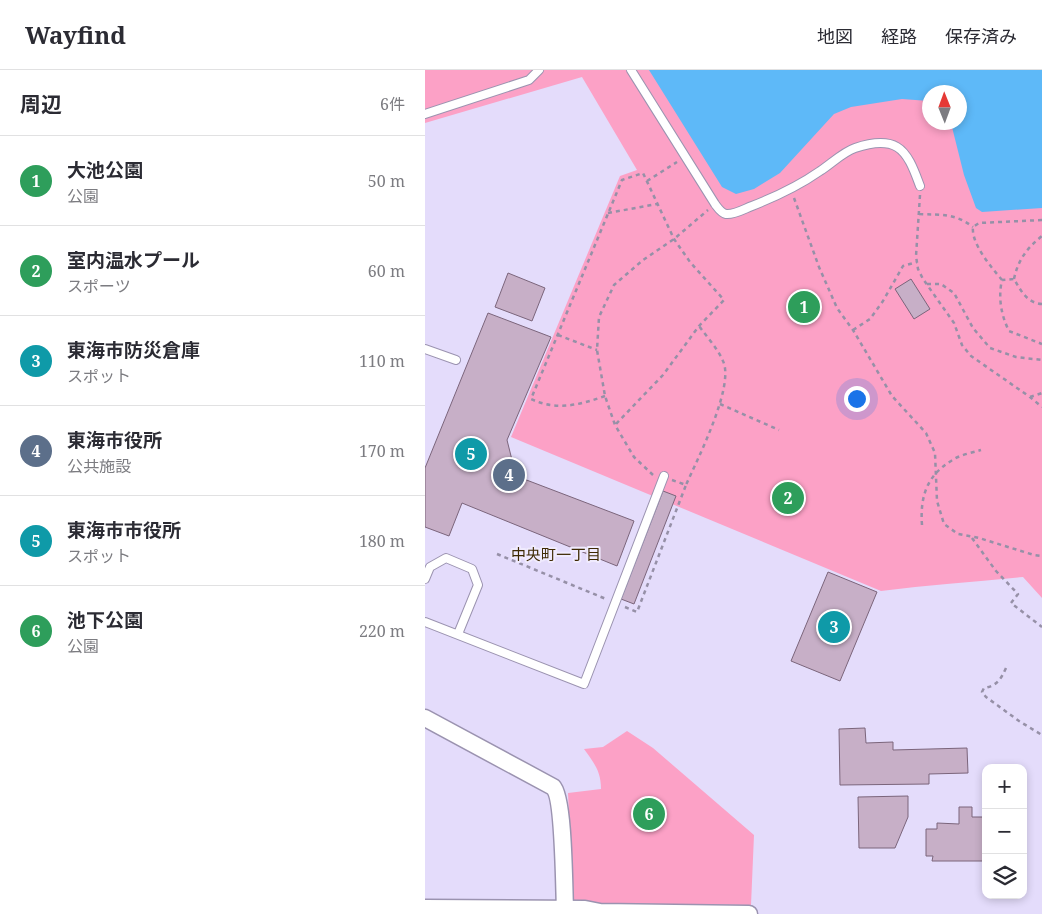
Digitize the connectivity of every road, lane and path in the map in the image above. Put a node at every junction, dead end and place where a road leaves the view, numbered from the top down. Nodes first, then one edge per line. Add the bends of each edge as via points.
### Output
1 (539, 70) edge
2 (631, 70) edge
3 (425, 114) edge
4 (685, 157) junction
5 (647, 181) junction
6 (920, 186) joint
7 (791, 187) junction
8 (657, 204) junction
9 (715, 204) junction
10 (608, 213) junction
11 (919, 214) junction
12 (1042, 220) edge
13 (973, 227) junction
14 (1042, 236) edge
15 (674, 239) junction
16 (917, 262) junction
17 (1002, 280) junction
18 (1014, 280) junction
19 (927, 284) junction
20 (1042, 304) edge
21 (699, 326) junction
22 (853, 330) junction
23 (558, 334) junction
24 (1042, 344) edge
25 (425, 348) edge
26 (597, 350) junction
27 (456, 360) dead end
28 (1042, 360) edge
29 (1042, 393) edge
30 (605, 396) junction
31 (1030, 397) junction
32 (720, 404) junction
33 (1042, 407) edge
34 (615, 425) junction
35 (779, 430) dead end
36 (981, 450) dead end
37 (935, 473) junction
38 (663, 480) junction
39 (686, 486) junction
40 (922, 525) dead end
41 (971, 536) junction
42 (497, 554) dead end
43 (1042, 556) edge
44 (425, 579) edge
45 (615, 603) junction
46 (425, 622) edge
47 (1042, 627) edge
48 (458, 634) junction
49 (1006, 668) dead end
50 (425, 718) edge
51 (1042, 735) edge
52 (425, 908) edge
53 (565, 910) junction
54 (749, 914) edge

1 - 3 lane via 529,80
2 - 4 lane
4 - 5 path
4 - 9 lane
5 - 8 path
5 - 10 path via 643,172 622,180
6 - 7 lane via 904,153 887,144 872,144 853,148
6 - 11 path
7 - 9 lane via 735,213 721,212
7 - 22 path via 819,267 837,308
8 - 10 path
8 - 15 path
9 - 15 path
10 - 23 path
11 - 13 path via 953,216
11 - 16 path
12 - 13 path via 979,223
13 - 17 path via 972,234 986,260
14 - 18 path via 1026,251
15 - 21 path via 724,300
15 - 26 path via 614,284 599,317
16 - 19 path
16 - 22 path via 903,266 870,319
17 - 18 path
17 - 24 path via 1001,306 1009,331
18 - 20 path via 1030,301
19 - 28 path via 941,284 954,293 973,328 990,348 1016,357
19 - 31 path via 954,323 962,345 971,356
21 - 32 path via 724,363 725,383
21 - 34 path via 663,375
22 - 37 path via 892,396 926,433 935,453
23 - 26 path
23 - 30 path via 531,399 543,405 564,406
25 - 27 lane
26 - 30 path
29 - 31 path
30 - 34 path
31 - 33 path
32 - 35 path
32 - 39 path
34 - 38 path via 634,456
36 - 37 path via 951,460
37 - 40 path via 925,487
37 - 41 path via 937,501 944,524 957,534
38 - 39 path
38 - 45 lane
39 - 45 path via 637,612
41 - 43 path
41 - 47 path via 996,571 1018,594 1011,603
42 - 45 path
44 - 48 lane via 430,567 446,558 472,568 478,584
45 - 48 lane via 584,684
46 - 48 lane
49 - 51 path via 999,682 984,688 983,692
50 - 53 street via 557,791
52 - 53 street
53 - 54 street

